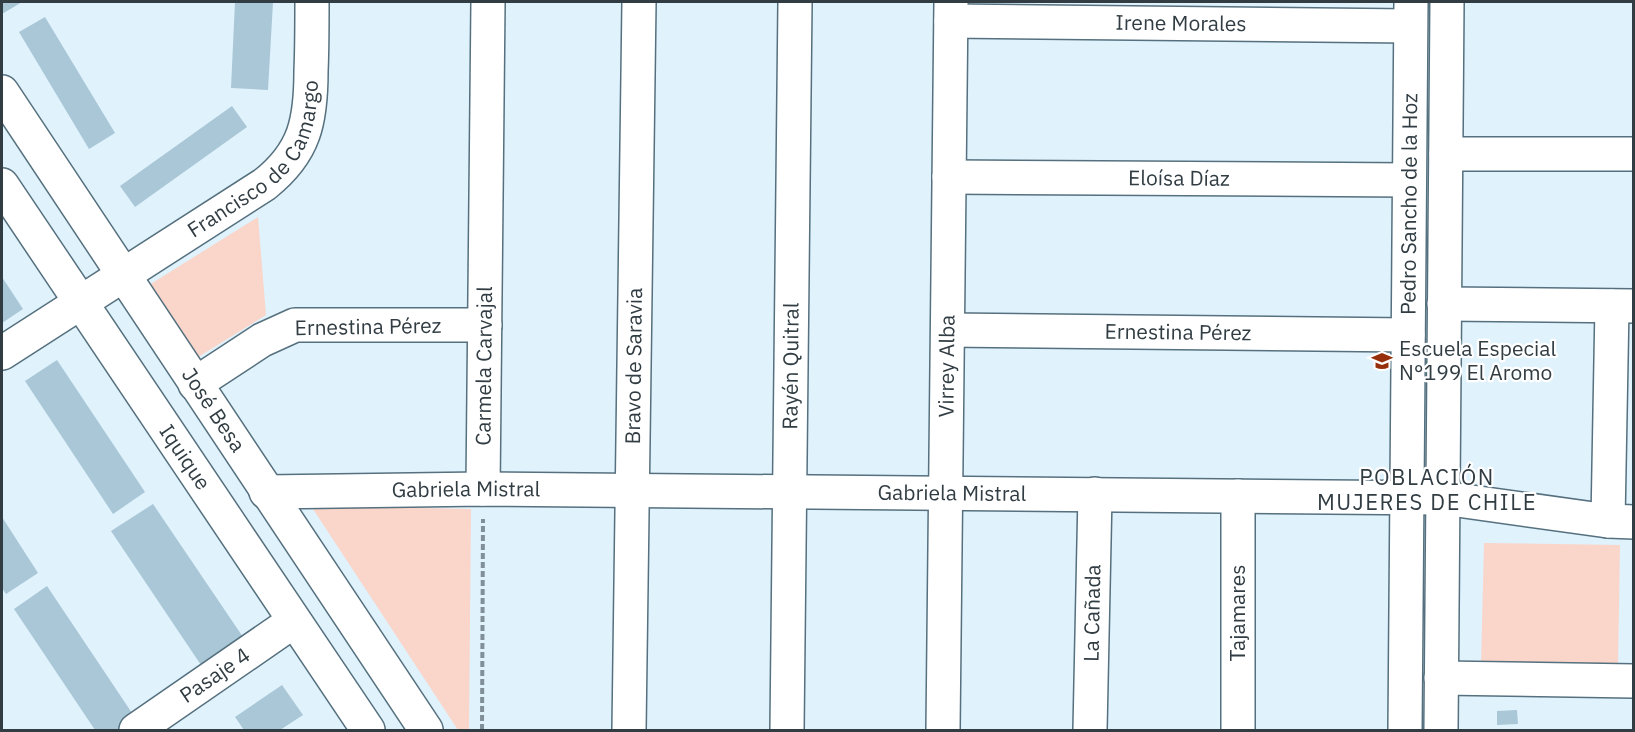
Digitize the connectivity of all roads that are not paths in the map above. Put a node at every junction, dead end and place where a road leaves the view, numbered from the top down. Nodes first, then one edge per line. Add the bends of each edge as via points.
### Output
1 (312, 2) edge
2 (488, 2) edge
3 (639, 2) edge
4 (795, 2) edge
5 (1446, 2) edge
6 (951, 11) edge
7 (1411, 14) edge
8 (2, 92) edge
9 (1446, 154) junction
10 (1634, 154) edge
11 (949, 177) junction
12 (1409, 180) junction
13 (2, 185) edge
14 (123, 274) junction
15 (79, 302) junction
16 (1444, 304) junction
17 (1623, 306) edge
18 (485, 325) junction
19 (948, 330) junction
20 (1408, 335) junction
21 (2, 353) edge
22 (195, 384) junction
23 (483, 489) junction
24 (632, 490) junction
25 (266, 492) junction
26 (789, 492) junction
27 (946, 493) junction
28 (1095, 494) junction
29 (1238, 496) junction
30 (1406, 498) junction
31 (1443, 498) junction
32 (1621, 522) edge
33 (294, 621) junction
34 (1441, 678) junction
35 (1634, 681) edge
36 (136, 730) edge
37 (368, 730) edge
38 (426, 730) edge
39 (628, 730) edge
40 (787, 730) edge
41 (943, 730) edge
42 (1090, 730) edge
43 (1238, 730) edge
44 (1405, 730) edge
45 (1441, 730) edge

1 - 14 street, Francisco de Camargo via 310,111 292,158 265,184
2 - 18 street, Carmela Carvajal
3 - 24 street, Bravo de Saravia
4 - 26 street, Rayén Quitral
5 - 9 street, Pedro Sancho de la Hoz
6 - 7 street, Irene Morales
6 - 11 street, Virrey Alba
7 - 12 street, Pedro Sancho de la Hoz
8 - 14 street, José Besa
9 - 10 street
9 - 16 street, Pedro Sancho de la Hoz
11 - 12 street, Eloísa Díaz
11 - 19 street, Virrey Alba
12 - 20 street, Pedro Sancho de la Hoz
13 - 15 street, Iquique
14 - 15 street, Francisco de Camargo
14 - 22 street, José Besa
15 - 21 street, Francisco de Camargo
15 - 33 street, Iquique
16 - 17 street
16 - 31 street, Pedro Sancho de la Hoz
17 - 32 street
18 - 22 street, Ernestina Pérez via 296,326 262,340
18 - 23 street, Carmela Carvajal
19 - 20 street, Ernestina Pérez
19 - 27 street, Virrey Alba
20 - 30 street, Pedro Sancho de la Hoz
22 - 25 street, José Besa
23 - 24 street, Gabriela Mistral
23 - 25 street, Gabriela Mistral
24 - 26 street, Gabriela Mistral
24 - 39 street, Bravo de Saravia
25 - 38 street, José Besa
26 - 27 street, Gabriela Mistral
26 - 40 street, Rayén Quitral
27 - 28 street, Gabriela Mistral
27 - 41 street, Virrey Alba
28 - 29 street, Gabriela Mistral
28 - 42 street, La Cañada
29 - 30 street, Gabriela Mistral
29 - 43 street, Tajamares
30 - 31 street, Gabriela Mistral
30 - 44 street, Pedro Sancho de la Hoz
31 - 32 street, Gabriela Mistral
31 - 34 street, Pedro Sancho de la Hoz
33 - 36 street, Pasaje 4
33 - 37 street, Iquique
34 - 35 street
34 - 45 street, Pedro Sancho de la Hoz

